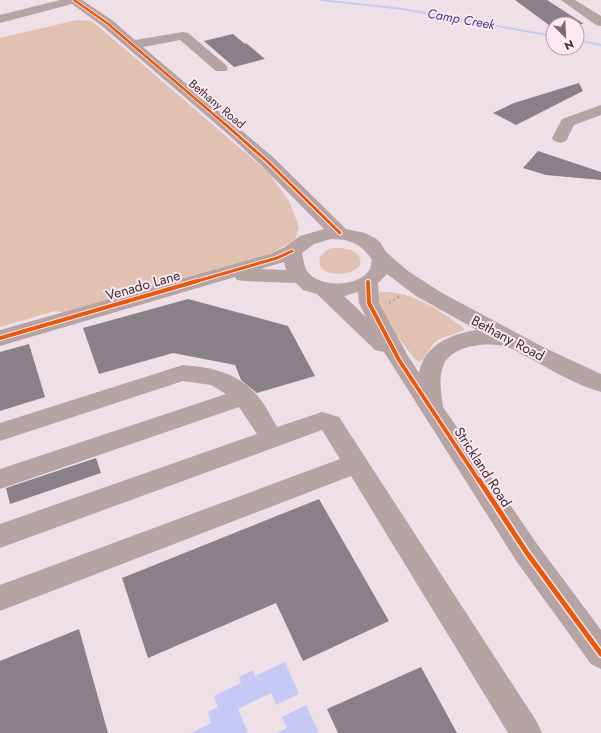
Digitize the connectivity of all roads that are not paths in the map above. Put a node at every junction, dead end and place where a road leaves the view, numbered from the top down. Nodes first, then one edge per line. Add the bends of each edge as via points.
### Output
1 (75, 0) edge
2 (593, 0) edge
3 (570, 2) edge
4 (0, 19) edge
5 (601, 22) edge
6 (132, 45) junction
7 (221, 68) dead end
8 (601, 110) edge
9 (560, 138) dead end
10 (291, 185) junction
11 (340, 233) junction
12 (299, 246) junction
13 (381, 257) junction
14 (299, 277) junction
15 (371, 280) junction
16 (199, 281) junction
17 (417, 288) junction
18 (324, 289) junction
19 (0, 338) edge
20 (516, 342) junction
21 (399, 360) junction
22 (601, 384) edge
23 (245, 396) junction
24 (432, 408) junction
25 (0, 432) edge
26 (272, 438) junction
27 (356, 463) junction
28 (0, 479) edge
29 (0, 536) edge
30 (0, 598) edge
31 (601, 654) edge
32 (526, 733) edge

1 - 4 street
1 - 6 street, Bethany Road
2 - 3 street
3 - 5 street
6 - 7 street via 183,36
6 - 10 street, Bethany Road via 250,145
8 - 9 street via 567,122
10 - 11 street, Bethany Road
10 - 12 street, Bethany Road via 307,220
11 - 12 street via 325,234
11 - 13 street via 369,242
12 - 14 street via 292,262
12 - 16 street, Venado Lane via 277,258
13 - 15 street via 381,266
13 - 17 street, Bethany Road via 390,268
14 - 16 street, Venado Lane via 246,275
14 - 18 street
15 - 17 street, Bethany Road via 400,282
15 - 18 street via 350,289
15 - 21 street, Strickland Road via 369,303
16 - 19 street, Venado Lane
17 - 20 street, Bethany Road
18 - 21 street, Strickland Road
20 - 22 street, Bethany Road
20 - 24 street, Strickland Road via 495,336 478,337 447,348 436,357 433,364 429,387
21 - 24 street, Strickland Road
23 - 25 street via 233,384 200,374 183,373
23 - 26 street
23 - 28 street
24 - 31 street, Strickland Road via 527,552
26 - 27 street via 322,421 331,424
26 - 29 street
27 - 30 street
27 - 32 street

